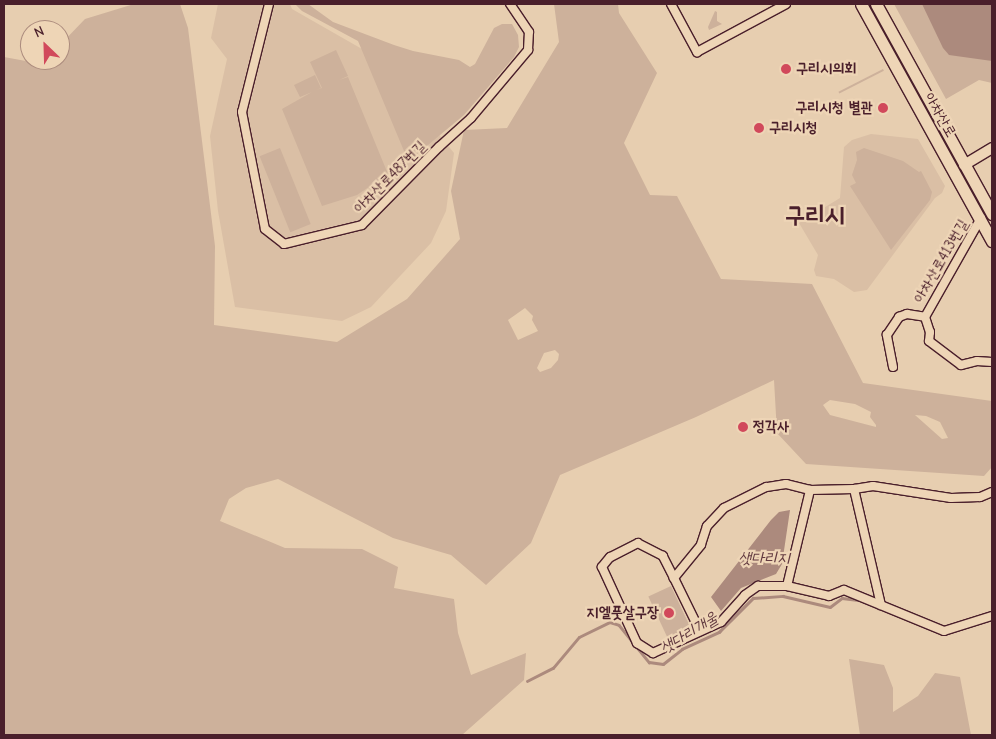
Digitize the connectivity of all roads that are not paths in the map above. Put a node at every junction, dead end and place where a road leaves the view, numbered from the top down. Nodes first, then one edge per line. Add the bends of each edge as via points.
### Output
1 (268, 4) edge
2 (510, 4) edge
3 (671, 4) edge
4 (786, 4) edge
5 (861, 4) edge
6 (876, 4) edge
7 (992, 148) edge
8 (964, 165) junction
9 (992, 214) edge
10 (981, 218) junction
11 (992, 241) edge
12 (925, 317) junction
13 (992, 362) edge
14 (893, 366) dead end
15 (854, 489) junction
16 (810, 490) junction
17 (992, 492) edge
18 (674, 578) junction
19 (787, 586) junction
20 (881, 605) junction
21 (992, 616) edge
22 (700, 631) junction

1 - 2 street, 아차산로487번길 via 242,112 264,230 284,244 362,225 471,118 528,50 528,32
3 - 4 street via 697,52
5 - 10 main road, 아차산로
6 - 8 main road, 아차산로
7 - 8 street
8 - 9 main road, 아차산로
10 - 11 main road, 아차산로
10 - 12 street, 아차산로413번길
12 - 13 street, 아차산로413번길 via 929,341 961,365
12 - 14 street, 아차산로413번길 via 907,314 899,317 887,335
15 - 16 street
15 - 17 street via 873,486 951,498
15 - 20 street
16 - 18 street via 786,484 766,487 724,508 707,526 701,545
16 - 19 street
18 - 22 street
18 - 22 street via 663,556 638,543 610,557 602,567 637,643 653,653
19 - 20 street via 829,596 844,590
19 - 22 street via 758,586 745,595 721,622
20 - 21 street via 944,631

